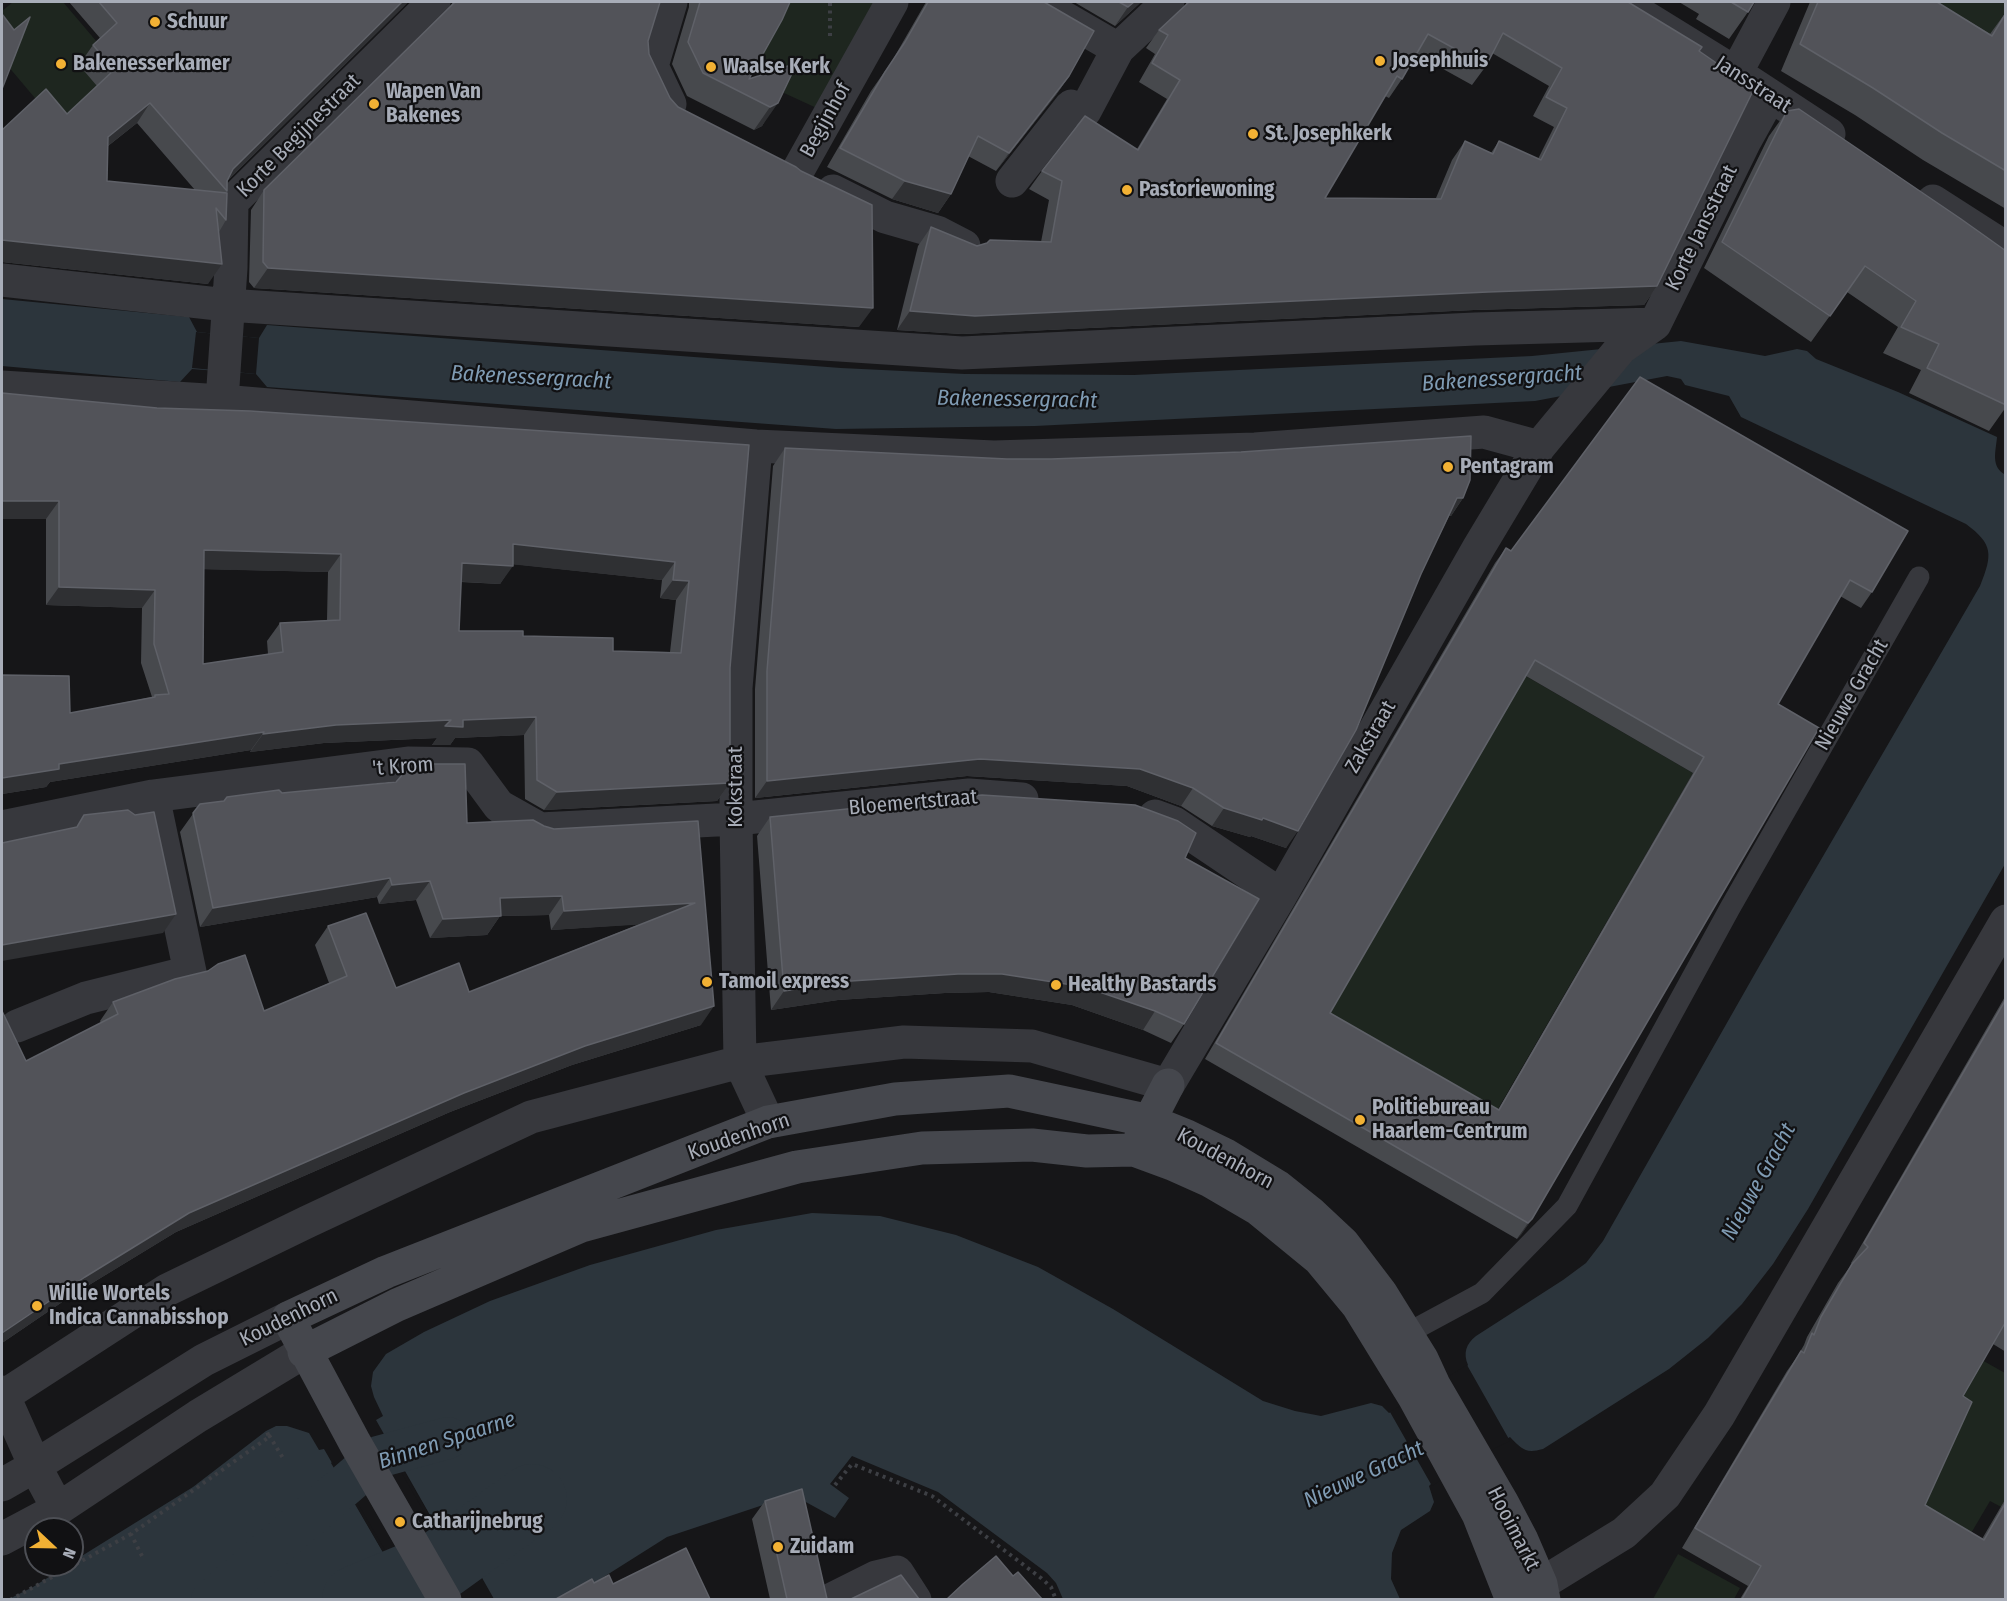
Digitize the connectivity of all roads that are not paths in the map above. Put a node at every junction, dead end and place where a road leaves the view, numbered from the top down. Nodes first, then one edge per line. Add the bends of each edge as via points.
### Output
1 (434, 2) edge
2 (671, 2) edge
3 (892, 2) edge
4 (1037, 2) edge
5 (1168, 2) edge
6 (1621, 2) edge
7 (1774, 2) edge
8 (1119, 49) junction
9 (1736, 73) junction
10 (1770, 96) junction
11 (692, 120) edge
12 (1858, 153) edge
13 (768, 159) edge
14 (796, 174) junction
15 (1012, 181) edge
16 (1907, 185) edge
17 (964, 246) edge
18 (2006, 248) edge
19 (2, 280) edge
20 (227, 320) junction
21 (1655, 324) junction
22 (223, 386) junction
23 (2, 387) edge
24 (1581, 394) joint
25 (756, 446) junction
26 (1539, 447) junction
27 (1918, 577) dead end
28 (153, 796) junction
29 (1047, 800) edge
30 (1126, 805) edge
31 (736, 819) junction
32 (2, 827) edge
33 (1281, 895) junction
34 (2006, 921) edge
35 (17, 1026) dead end
36 (740, 1062) junction
37 (1168, 1085) junction
38 (1150, 1121) junction
39 (768, 1122) junction
40 (1134, 1150) junction
41 (797, 1167) junction
42 (288, 1318) junction
43 (1395, 1340) junction
44 (304, 1352) junction
45 (2, 1395) edge
46 (35, 1466) junction
47 (1466, 1466) junction
48 (2, 1485) edge
49 (58, 1509) junction
50 (2, 1539) edge
51 (1542, 1592) edge
52 (445, 1599) edge
53 (830, 1599) edge
54 (915, 1599) edge
55 (1512, 1599) edge

1 - 20 street, Korte Begijnestraat via 232,202
2 - 11 street via 652,66 673,110
3 - 14 street, Begijnhof
4 - 8 street
5 - 8 street
6 - 9 street, Jansstraat
7 - 9 street
8 - 15 street via 1085,111 1071,106
9 - 10 street, Jansstraat
10 - 12 street, Jansstraat
10 - 21 street, Korte Jansstraat
13 - 14 street, Begijnhof
14 - 17 street via 885,217 937,232
16 - 18 street
19 - 20 street
20 - 21 street via 962,353
20 - 22 street, Korte Begijnestraat
21 - 24 street, Korte Jansstraat via 1621,348
22 - 23 street
22 - 25 street
24 - 26 street, Zakstraat
25 - 26 street via 994,457 1255,449 1484,432
25 - 31 street, Kokstraat via 736,688
26 - 33 street, Zakstraat
27 - 43 lane, Nieuwe Gracht via 1567,1206 1482,1293
28 - 31 street, 't Krom via 408,764 468,764 499,806 540,829
28 - 32 street, 't Krom
28 - 35 street via 190,972 86,998
29 - 31 street, Bloemertstraat via 969,795
30 - 33 street via 1174,823
31 - 36 street, Kokstraat
33 - 37 street, Zakstraat
34 - 51 street via 1719,1415 1665,1495 1624,1533
36 - 37 street via 904,1042 1032,1046
36 - 39 street, Kokstraat
36 - 45 street via 531,1117 167,1290
37 - 38 street
38 - 39 street, Koudenhorn via 1009,1091 895,1099
38 - 40 street
38 - 43 street, Koudenhorn via 1226,1155 1277,1186 1312,1214 1343,1243 1381,1293
39 - 41 street
39 - 42 street, Koudenhorn via 386,1272
40 - 41 street, Koudenhorn via 1087,1151 1032,1145 922,1148
40 - 43 street, Koudenhorn via 1210,1181 1258,1209 1319,1259 1358,1306
41 - 44 street, Koudenhorn via 581,1226 397,1305
42 - 44 street
42 - 46 street, Koudenhorn via 204,1360
43 - 47 street, Koudenhorn via 1422,1359 1424,1391
44 - 49 street, Koudenhorn via 198,1416
44 - 52 street
45 - 46 street
46 - 48 street, Koudenhorn
46 - 49 street
47 - 51 street, Hooimarkt via 1507,1512
47 - 55 street, Hooimarkt
49 - 50 street, Koudenhorn
53 - 54 street via 876,1577 897,1572

